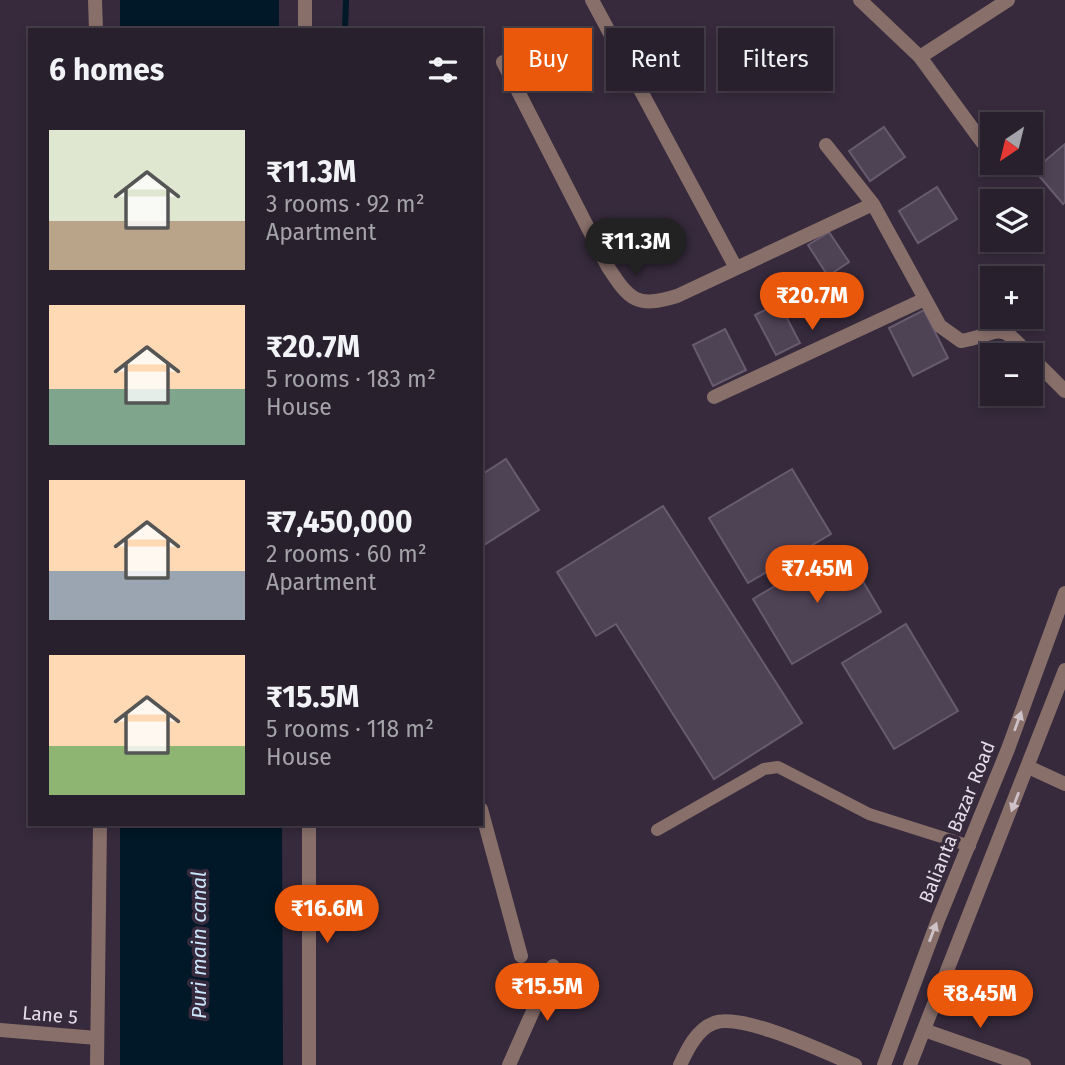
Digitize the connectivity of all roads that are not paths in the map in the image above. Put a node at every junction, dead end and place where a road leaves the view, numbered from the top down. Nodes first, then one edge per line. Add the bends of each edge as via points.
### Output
1 (95, 0) edge
2 (305, 0) edge
3 (593, 0) edge
4 (860, 0) edge
5 (1008, 0) edge
6 (96, 28) edge
7 (305, 28) edge
8 (920, 57) junction
9 (503, 62) dead end
10 (980, 139) edge
11 (825, 145) dead end
12 (873, 204) junction
13 (736, 268) junction
14 (925, 299) junction
15 (1016, 343) edge
16 (1043, 369) edge
17 (1065, 391) edge
18 (714, 397) dead end
19 (1065, 593) edge
20 (1065, 670) edge
21 (1028, 767) junction
22 (1065, 784) edge
23 (483, 816) edge
24 (100, 826) edge
25 (309, 826) edge
26 (657, 831) dead end
27 (970, 846) junction
28 (521, 957) dead end
29 (553, 967) dead end
30 (0, 1030) edge
31 (924, 1030) junction
32 (97, 1038) junction
33 (97, 1065) edge
34 (309, 1065) edge
35 (509, 1065) edge
36 (680, 1065) edge
37 (855, 1065) edge
38 (884, 1065) edge
39 (910, 1065) edge
40 (1024, 1065) edge

1 - 6 street
2 - 7 street
3 - 13 street
4 - 8 street
5 - 8 street
8 - 10 street
9 - 13 street via 623,290 634,299 656,302
11 - 12 street
12 - 13 street
12 - 14 street
14 - 15 street via 940,326 961,341 994,330 1003,331
14 - 18 street
16 - 17 street
27 -> 19 street, Balianta Bazar Road
20 - 21 street
21 - 22 street
21 -> 31 street
23 - 28 street
24 - 32 street
25 - 34 street
26 - 27 lane via 764,769 778,767 869,814
38 -> 27 street, Balianta Bazar Road
29 - 35 street
30 - 32 street, Lane 5
31 - 39 street
31 - 40 street
32 - 33 street
36 - 37 street via 694,1039 713,1023 733,1021 764,1028

